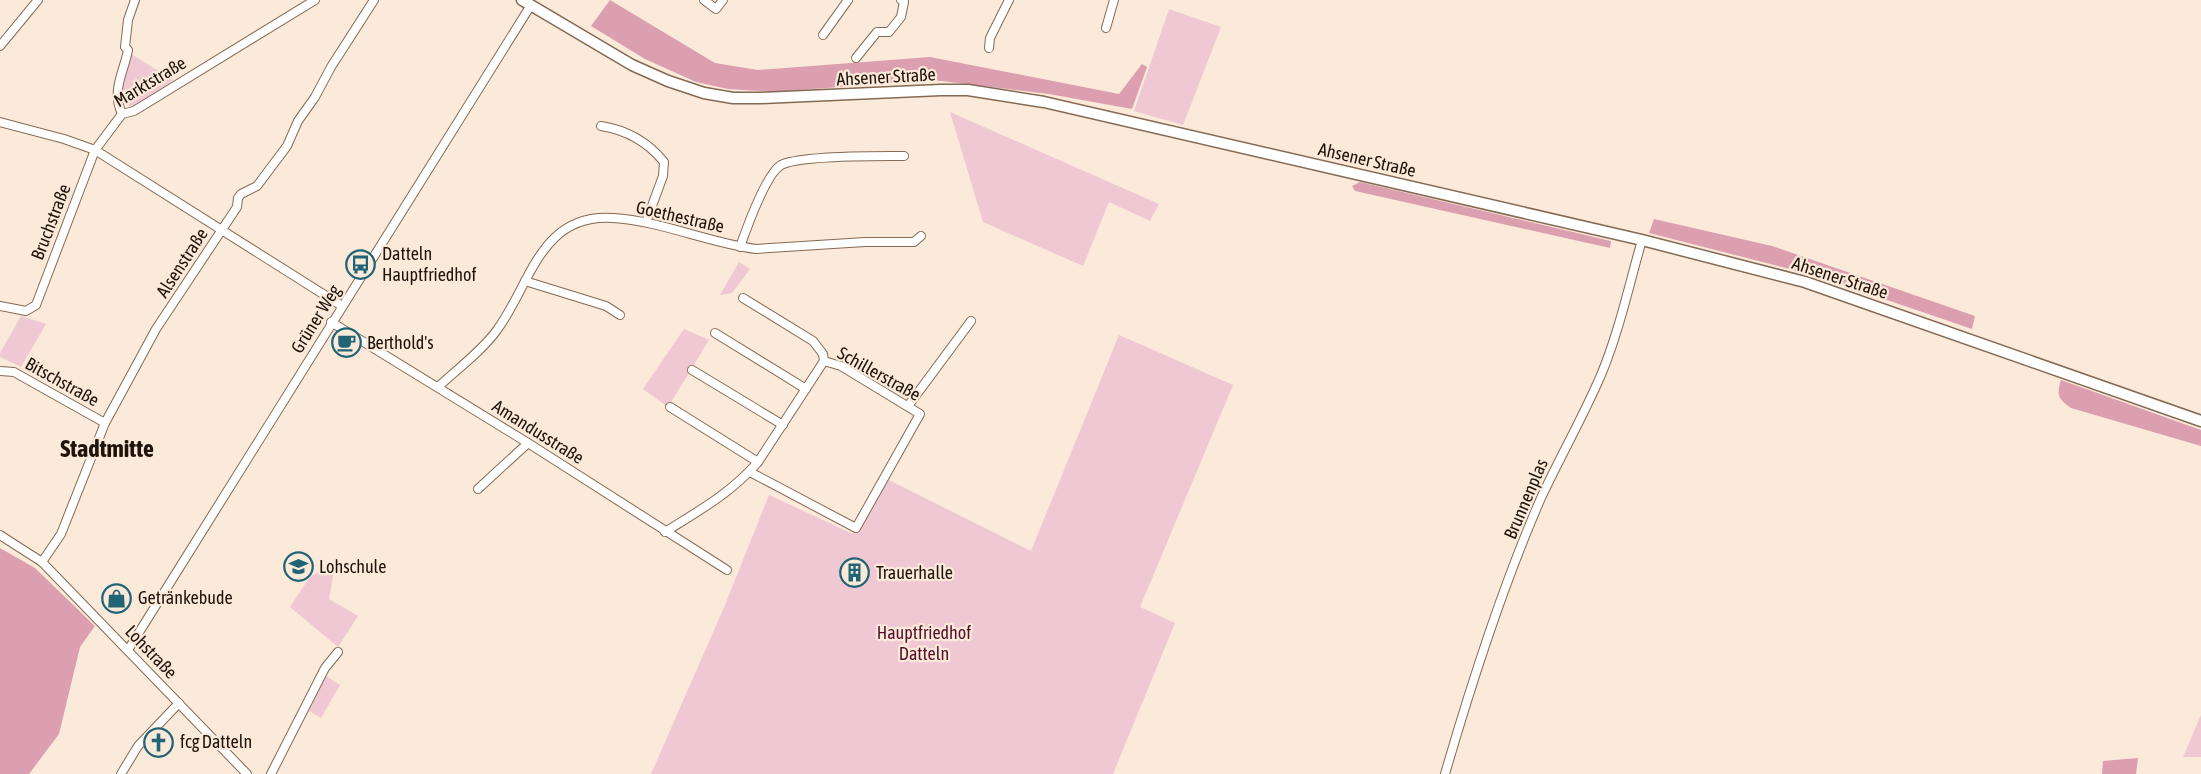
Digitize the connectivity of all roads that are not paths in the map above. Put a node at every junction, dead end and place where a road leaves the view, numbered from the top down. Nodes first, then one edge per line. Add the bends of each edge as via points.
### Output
1 (38, 0) edge
2 (135, 0) edge
3 (315, 0) edge
4 (374, 0) edge
5 (704, 0) edge
6 (723, 0) edge
7 (848, 0) edge
8 (902, 0) edge
9 (1010, 0) edge
10 (1114, 0) edge
11 (529, 2) edge
12 (1106, 28) dead end
13 (824, 35) dead end
14 (0, 46) edge
15 (989, 48) dead end
16 (856, 58) dead end
17 (122, 114) junction
18 (0, 122) edge
19 (601, 126) dead end
20 (95, 150) junction
21 (904, 156) dead end
22 (646, 222) junction
23 (222, 229) junction
24 (921, 236) dead end
25 (1642, 240) junction
26 (740, 247) junction
27 (525, 281) junction
28 (743, 298) dead end
29 (0, 306) edge
30 (342, 306) junction
31 (620, 315) dead end
32 (971, 321) dead end
33 (331, 322) junction
34 (715, 333) dead end
35 (824, 362) junction
36 (1, 370) edge
37 (692, 370) dead end
38 (438, 387) junction
39 (806, 389) junction
40 (908, 406) junction
41 (670, 407) dead end
42 (2201, 421) edge
43 (105, 423) junction
44 (783, 425) junction
45 (528, 443) junction
46 (758, 462) junction
47 (750, 471) junction
48 (478, 489) dead end
49 (665, 532) junction
50 (0, 536) edge
51 (42, 562) junction
52 (727, 570) dead end
53 (128, 650) junction
54 (338, 652) dead end
55 (180, 703) junction
56 (121, 774) edge
57 (247, 774) edge
58 (271, 774) edge
59 (1445, 774) edge

1 - 14 street
2 - 17 street via 128,20 128,50 118,90
3 - 17 street, Marktstraße via 134,111
4 - 23 street, Alsenstraße via 298,121 287,146 257,186 241,194
5 - 6 street via 716,9
7 - 13 street
8 - 16 street via 901,17 889,32 877,32
9 - 15 street via 990,38
10 - 12 street
11 - 25 main road, Ahsener Straße via 632,65 704,93 761,98 955,90 1044,102
11 - 30 street, Grüner Weg
17 - 20 street, Marktstraße
18 - 20 street
19 - 22 street via 620,129 653,148 664,162 663,176
20 - 23 street
20 - 29 street, Bruchstraße via 36,305 26,311
21 - 26 street via 802,160 781,165 771,174
22 - 26 street, Goethestraße
22 - 27 street, Goethestraße via 611,218 569,226 535,260
23 - 30 street
23 - 43 street, Alsenstraße via 156,329
24 - 26 street, Goethestraße via 914,242
25 - 42 main road, Ahsener Straße via 1804,282
25 - 59 street, Brunnenplas via 1602,374 1541,500 1503,595
27 - 31 street via 606,306
27 - 38 street, Goethestraße via 496,332
28 - 35 street, Schillerstraße via 813,341
30 - 33 street, Grüner Weg
32 - 40 street
33 - 38 street, Amandusstraße
33 - 53 street, Grüner Weg
34 - 39 street
35 - 39 street, Schillerstraße
35 - 40 street, Schillerstraße via 841,366
36 - 43 street, Bitschstraße via 14,372
37 - 44 street
38 - 45 street, Amandusstraße
39 - 44 street, Schillerstraße
40 - 47 street, Schillerstraße via 920,414 856,528
41 - 46 street
43 - 51 street, Alsenstraße via 61,534
44 - 46 street, Schillerstraße
45 - 48 street
45 - 49 street, Amandusstraße
46 - 47 street, Schillerstraße
47 - 49 street, Schillerstraße via 723,496
49 - 52 street, Amandusstraße
50 - 51 street, Lohstraße
51 - 53 street, Lohstraße
53 - 55 street, Lohstraße
54 - 58 street via 325,668
55 - 56 street via 138,746
55 - 57 street, Lohstraße

